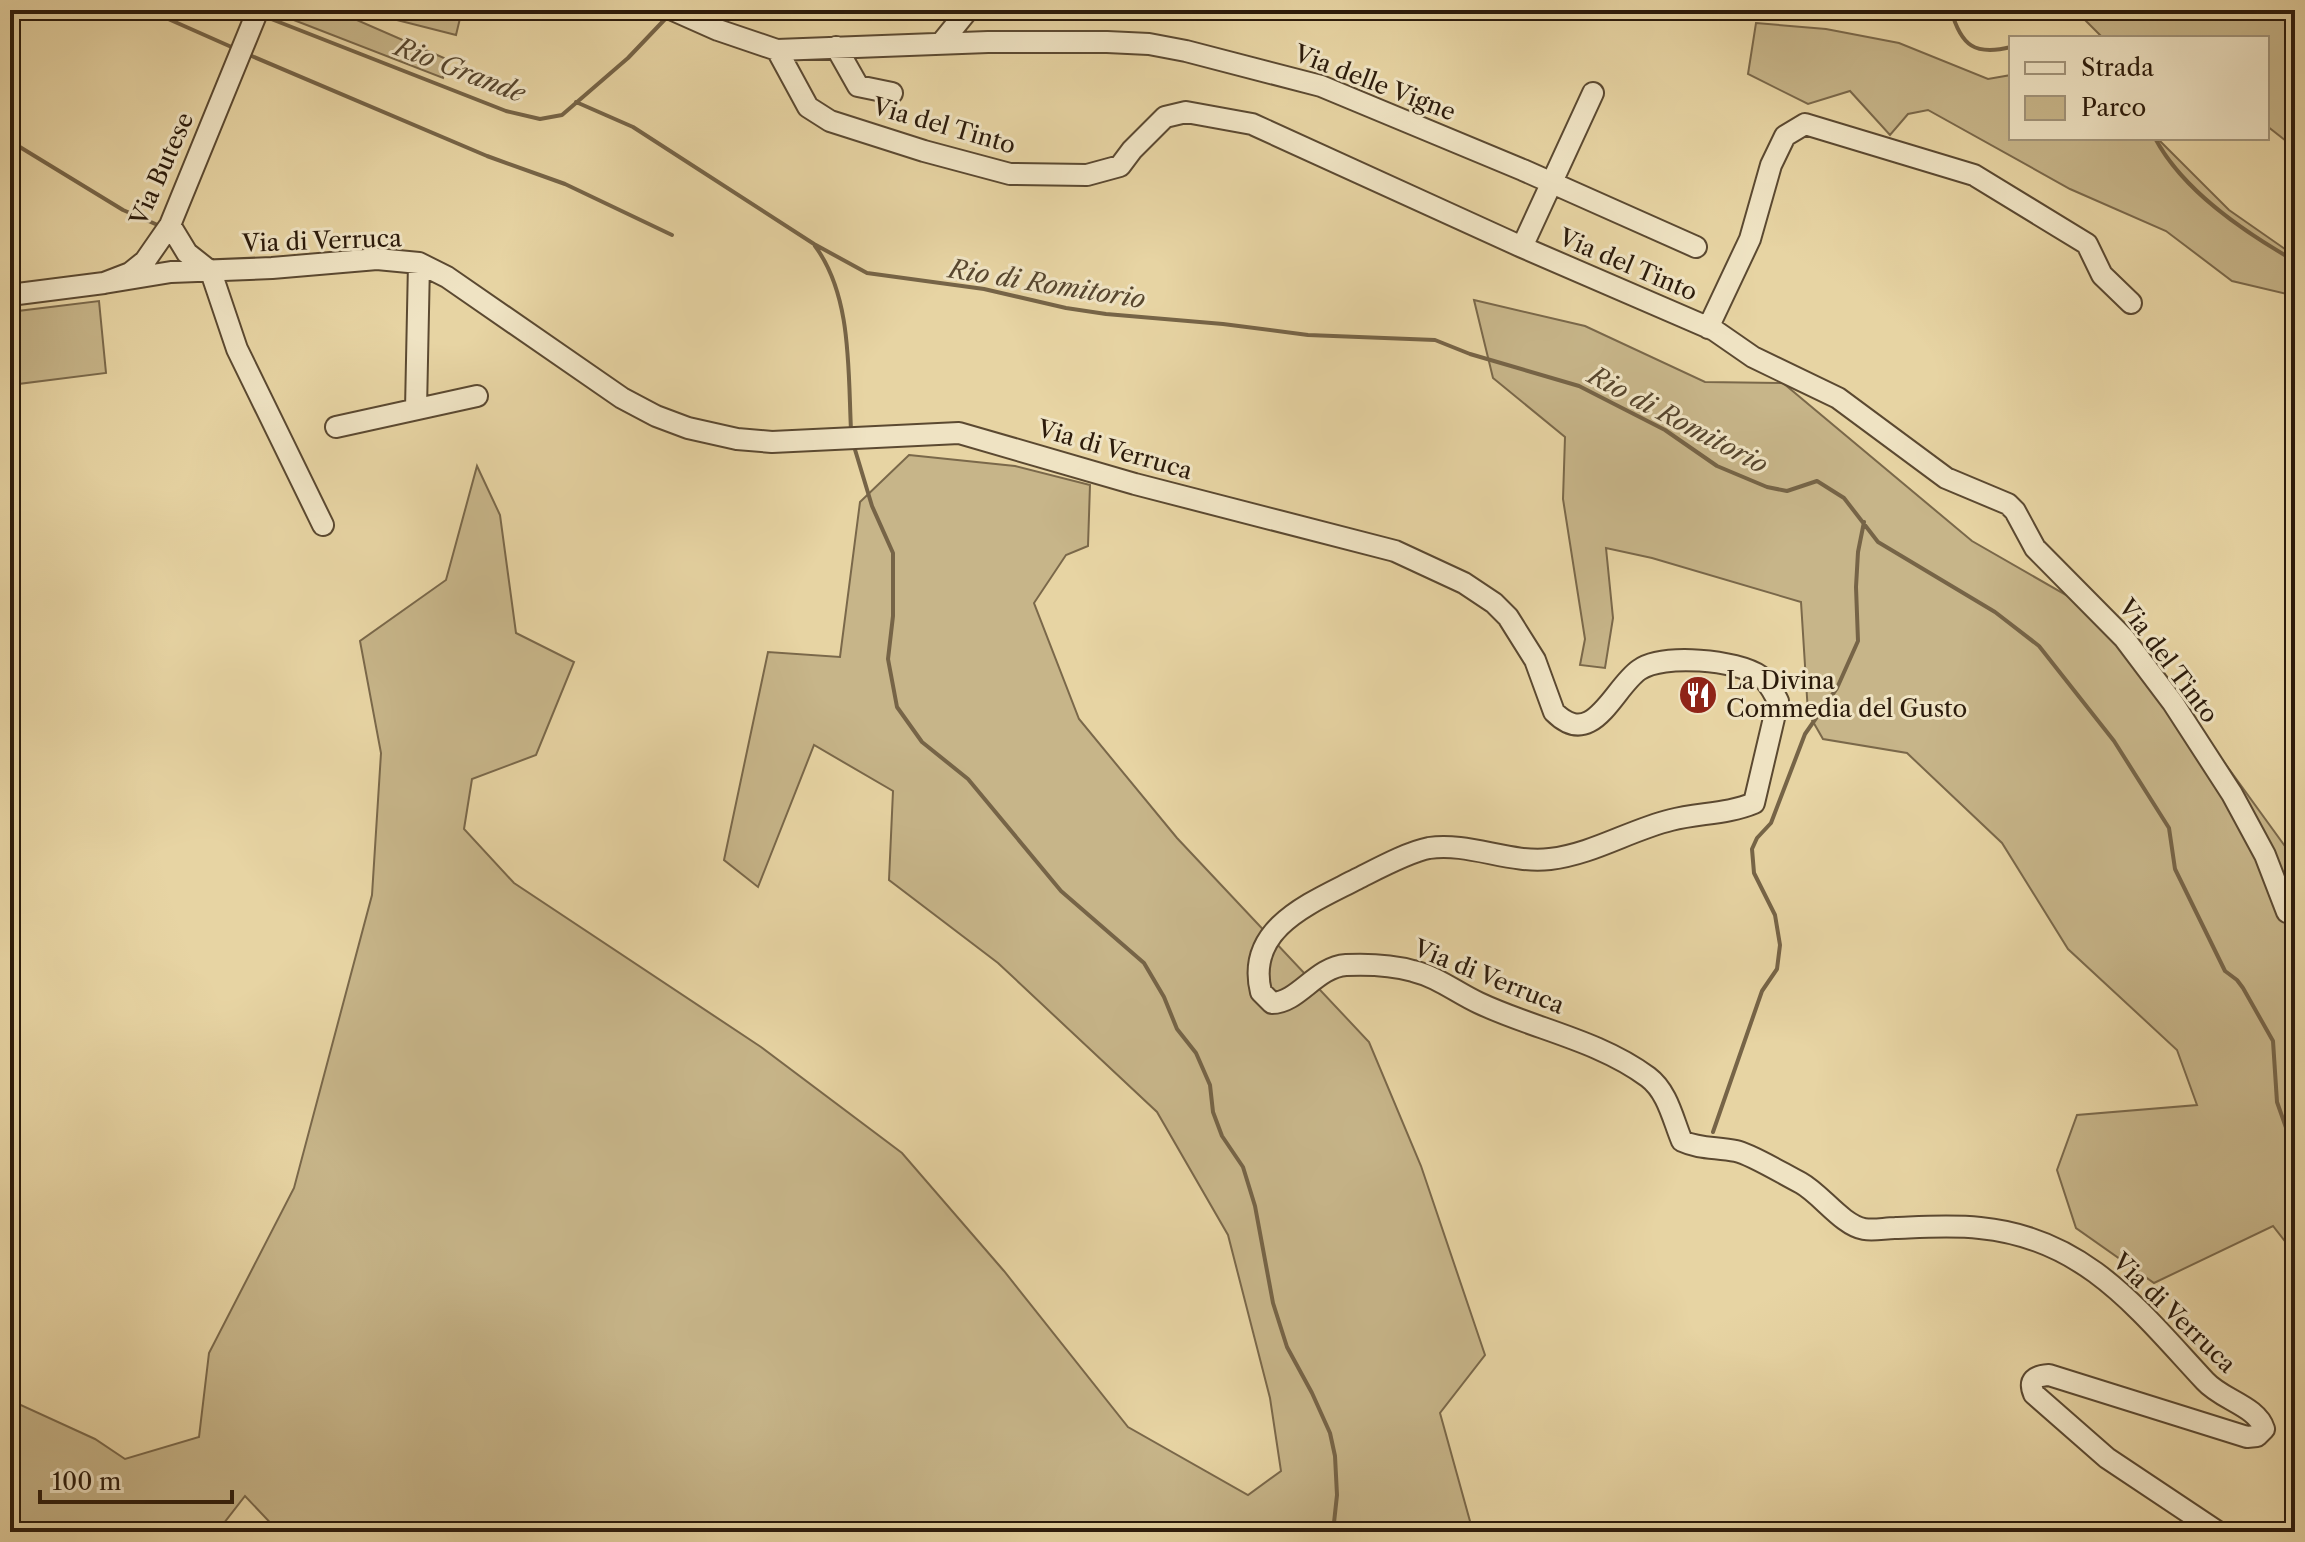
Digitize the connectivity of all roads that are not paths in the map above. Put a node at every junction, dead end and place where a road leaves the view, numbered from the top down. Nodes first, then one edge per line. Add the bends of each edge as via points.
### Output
1 (968, 10) edge
2 (678, 13) edge
3 (248, 35) edge
4 (942, 42) junction
5 (836, 47) junction
6 (777, 50) junction
7 (892, 93) dead end
8 (1593, 93) dead end
9 (1552, 183) junction
10 (170, 225) junction
11 (156, 247) junction
12 (1522, 247) junction
13 (1696, 247) dead end
14 (187, 253) junction
15 (419, 263) junction
16 (171, 272) junction
17 (211, 272) junction
18 (104, 283) junction
19 (10, 295) edge
20 (2131, 303) dead end
21 (1708, 328) junction
22 (477, 396) dead end
23 (416, 409) junction
24 (336, 427) dead end
25 (323, 525) dead end
26 (2287, 912) dead end
27 (2218, 1532) edge

1 - 4 street
2 - 6 street
3 - 10 street, Via Butese
4 - 5 street, Via delle Vigne
4 - 9 street, Via delle Vigne via 1107,42 1200,54 1321,86
5 - 6 street, Via delle Vigne
5 - 7 street via 858,86
6 - 12 street, Via del Tinto via 808,107 830,121 1010,174 1087,175 1120,166 1165,117 1186,112 1210,115 1291,140
8 - 9 street
9 - 12 street
9 - 13 street, Via delle Vigne
10 - 11 street, Via Butese
10 - 14 street, Via di Verruca
11 - 14 street, Via di Verruca
11 - 16 street
11 - 18 street, Via Butese via 130,273
12 - 21 street, Via del Tinto
14 - 17 street, Via di Verruca
15 - 17 street, Via di Verruca via 377,259
15 - 23 street
15 - 27 street, Via di Verruca via 469,291 622,398 669,422 772,442 959,433 1361,541 1429,565 1464,583 1508,617 1562,720 1575,724 1594,719 1638,671 1665,661 1727,663 1764,679 1778,701 1754,803 1671,820 1581,853 1548,859 1427,848 1287,917 1261,954 1261,992 1272,1003 1283,1003 1326,970 1343,965 1417,972 1631,1067 1662,1093 1682,1141 1739,1151 1802,1184 1863,1229 1983,1228 2071,1254 2125,1296 2213,1390 2253,1411 2264,1429 2247,1437 2049,1375 2032,1380 2034,1394 2144,1486
16 - 17 street, Via di Verruca
16 - 18 street, Via di Verruca
17 - 25 street via 237,349
18 - 19 street, Via Butese
20 - 21 street via 2102,275 2087,244 1974,175 1805,124 1785,136 1780,146 1750,239
21 - 26 street, Via del Tinto via 1753,357 1838,398 1946,478 2015,511 2035,548 2124,638 2173,703 2232,794 2265,855
22 - 23 street
23 - 24 street

